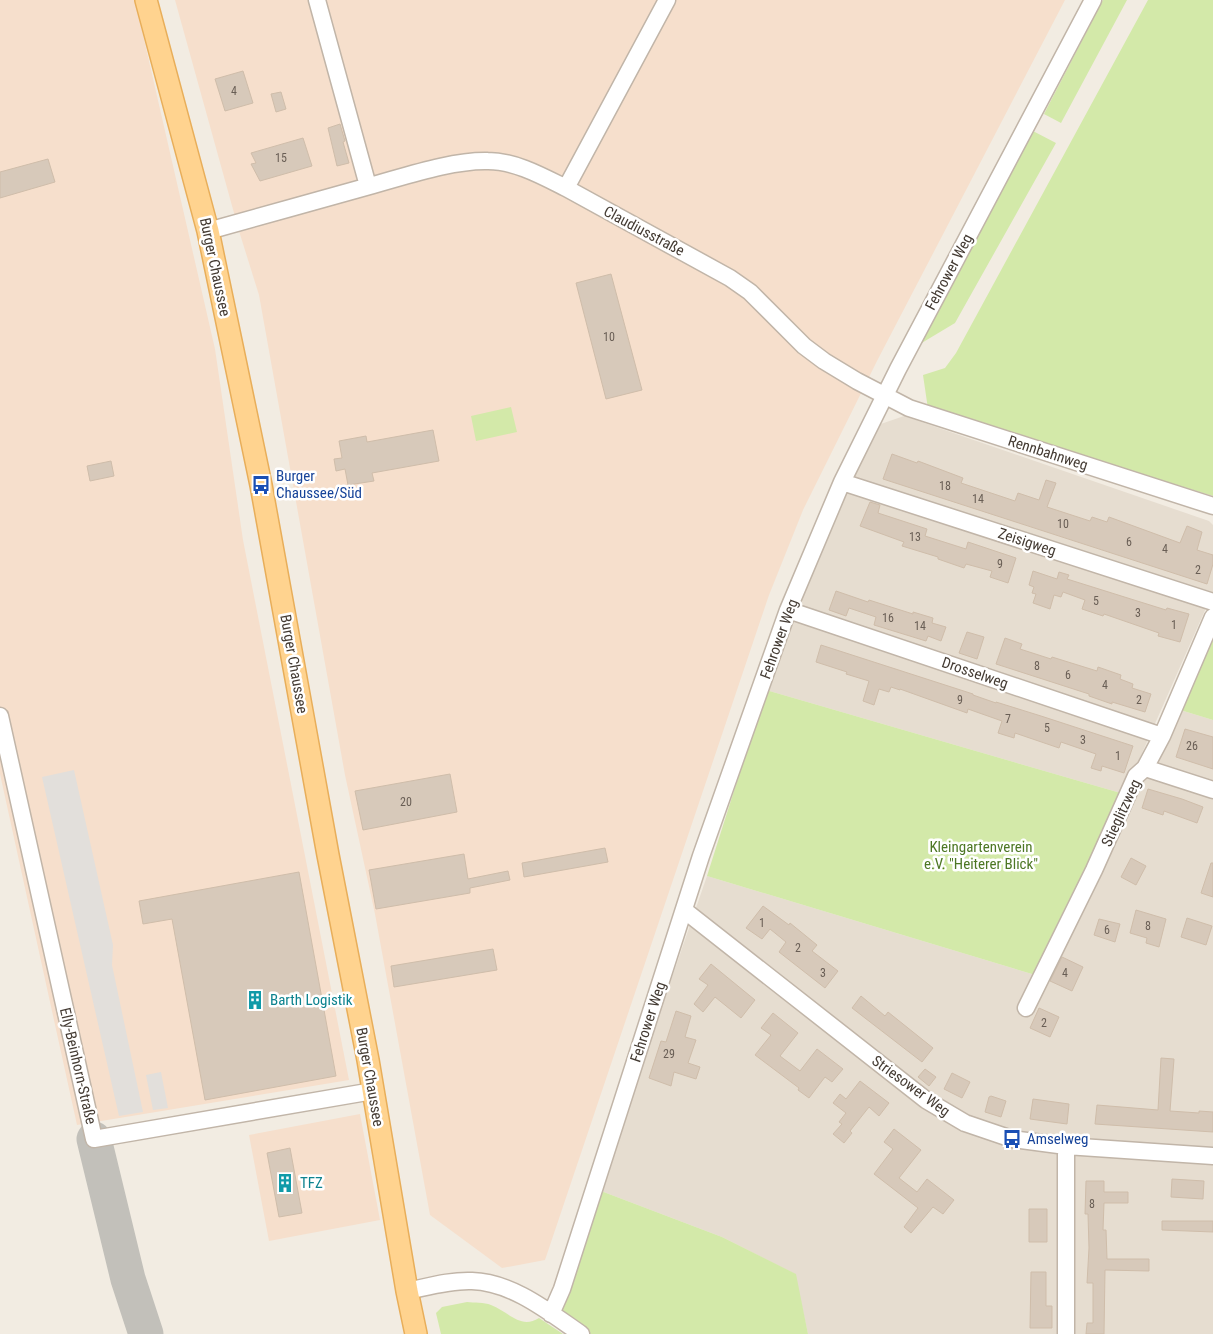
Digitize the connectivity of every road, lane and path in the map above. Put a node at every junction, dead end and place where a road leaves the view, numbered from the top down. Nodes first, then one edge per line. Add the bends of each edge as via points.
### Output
1 (146, 0) edge
2 (317, 0) edge
3 (667, 0) edge
4 (1093, 0) edge
5 (368, 186) junction
6 (566, 188) junction
7 (208, 231) junction
8 (885, 395) junction
9 (842, 482) junction
10 (1213, 506) edge
11 (1213, 602) edge
12 (788, 610) junction
13 (1213, 617) edge
14 (0, 716) edge
15 (1162, 736) junction
16 (1145, 768) junction
17 (1213, 790) edge
18 (684, 910) junction
19 (1026, 1008) dead end
20 (373, 1092) junction
21 (1066, 1146) junction
22 (1213, 1156) edge
23 (407, 1292) junction
24 (551, 1314) junction
25 (416, 1334) edge
26 (581, 1334) edge
27 (1066, 1334) edge

1 - 7 main road, Burger Chaussee
2 - 5 street
3 - 6 street
4 - 8 street, Fehrower Weg
5 - 6 street, Claudiusstraße via 468,162 489,161 538,174
5 - 7 street, Claudiusstraße
6 - 8 street, Claudiusstraße via 730,278 750,292 824,362
7 - 20 main road, Burger Chaussee via 261,485
8 - 9 street, Fehrower Weg
8 - 10 street, Rennbahnweg via 909,408
9 - 11 street, Zeisigweg
9 - 12 street, Fehrower Weg
12 - 15 street, Drosselweg
12 - 18 street, Fehrower Weg
13 - 15 street, Stieglitzweg
14 - 20 street, Elly-Beinhorn-Straße via 94,1140
15 - 16 street, Stieglitzweg
16 - 17 street
16 - 19 street, Stieglitzweg via 1136,776
18 - 21 street, Striesower Weg via 949,1115 1012,1139
18 - 24 street, Fehrower Weg via 562,1289
20 - 23 main road, Burger Chaussee
21 - 22 street, Striesower Weg
21 - 27 street
23 - 24 street via 470,1280 509,1289
23 - 25 main road, Burger Chaussee
24 - 26 street

